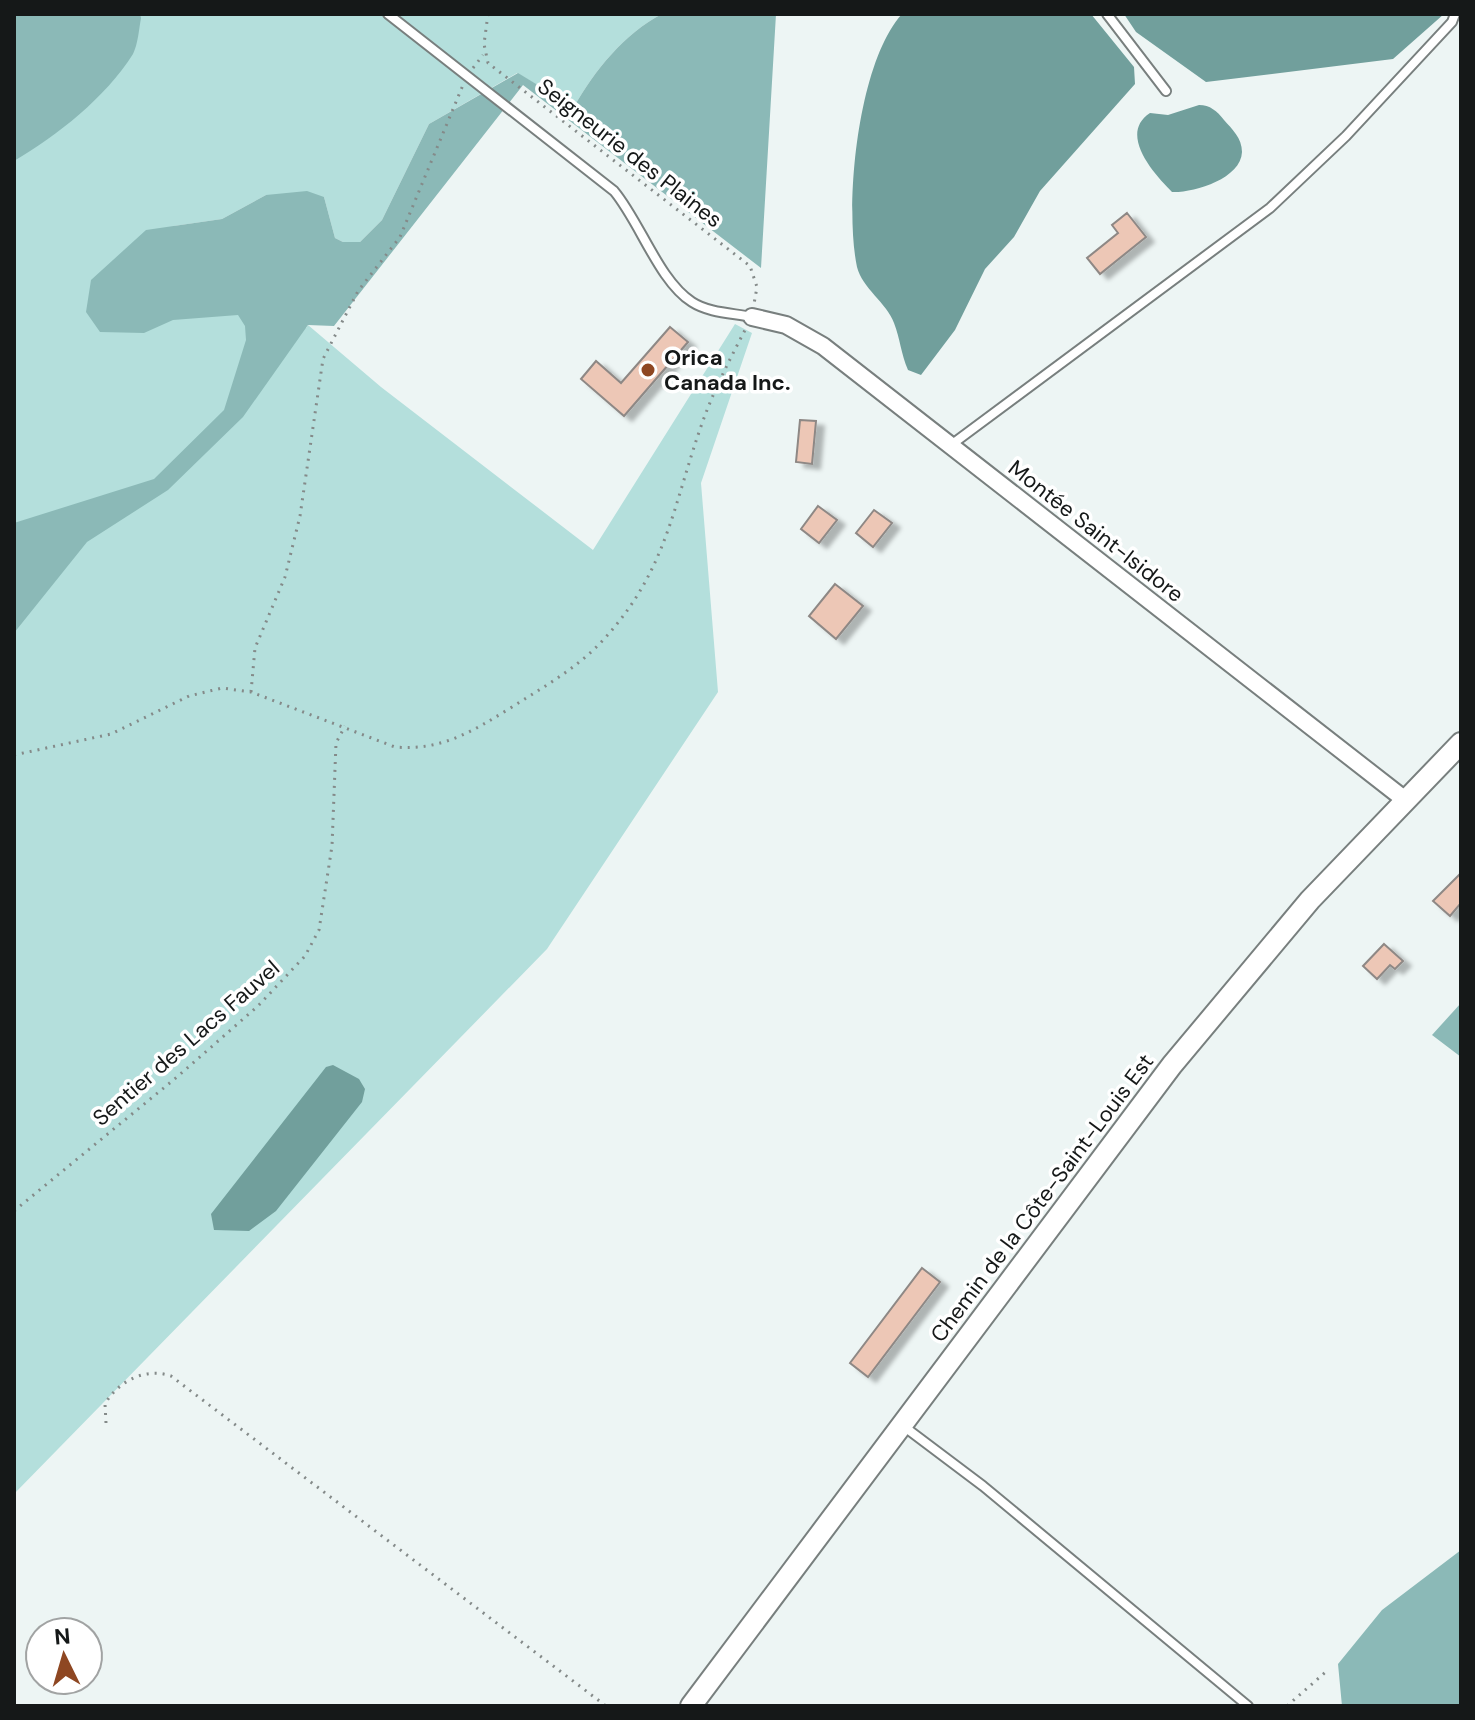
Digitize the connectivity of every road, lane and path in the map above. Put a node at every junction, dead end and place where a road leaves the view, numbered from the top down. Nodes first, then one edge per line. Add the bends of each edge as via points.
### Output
1 (388, 14) edge
2 (488, 14) edge
3 (1107, 14) edge
4 (1455, 14) edge
5 (484, 54) junction
6 (467, 76) junction
7 (1166, 91) dead end
8 (752, 317) junction
9 (950, 446) junction
10 (251, 692) junction
11 (345, 726) junction
12 (1461, 743) edge
13 (14, 755) edge
14 (1404, 799) junction
15 (14, 1211) edge
16 (106, 1423) dead end
17 (902, 1425) junction
18 (1329, 1669) dead end
19 (606, 1706) edge
20 (691, 1706) edge
21 (1248, 1706) edge
22 (1287, 1706) edge

1 - 6 lane
2 - 5 path
3 - 7 lane
4 - 9 lane via 1346,136 1270,208
5 - 6 path
5 - 8 path, Seigneurie des Plaines via 488,63 750,266 757,287
6 - 8 lane via 614,191 679,292 707,309
6 - 10 path via 400,237 358,291 323,359 300,516 285,577 255,648
8 - 9 street, Montée Saint-Isidore via 814,339
8 - 11 path via 704,418 661,556 603,640 571,669 444,745 395,747
9 - 14 street, Montée Saint-Isidore
10 - 11 path
10 - 13 path via 222,688 189,696 111,734
11 - 15 path, Sentier des Lacs Fauvel via 336,743 332,846 319,930 305,956 258,1006
12 - 14 street, Chemin de la Côte-Saint-Louis Est
14 - 17 street, Chemin de la Côte-Saint-Louis Est via 1310,900 1172,1065
16 - 19 path via 105,1404 124,1383 142,1375 171,1376
17 - 20 street, Chemin de la Côte-Saint-Louis Est
17 - 21 lane
18 - 22 path

